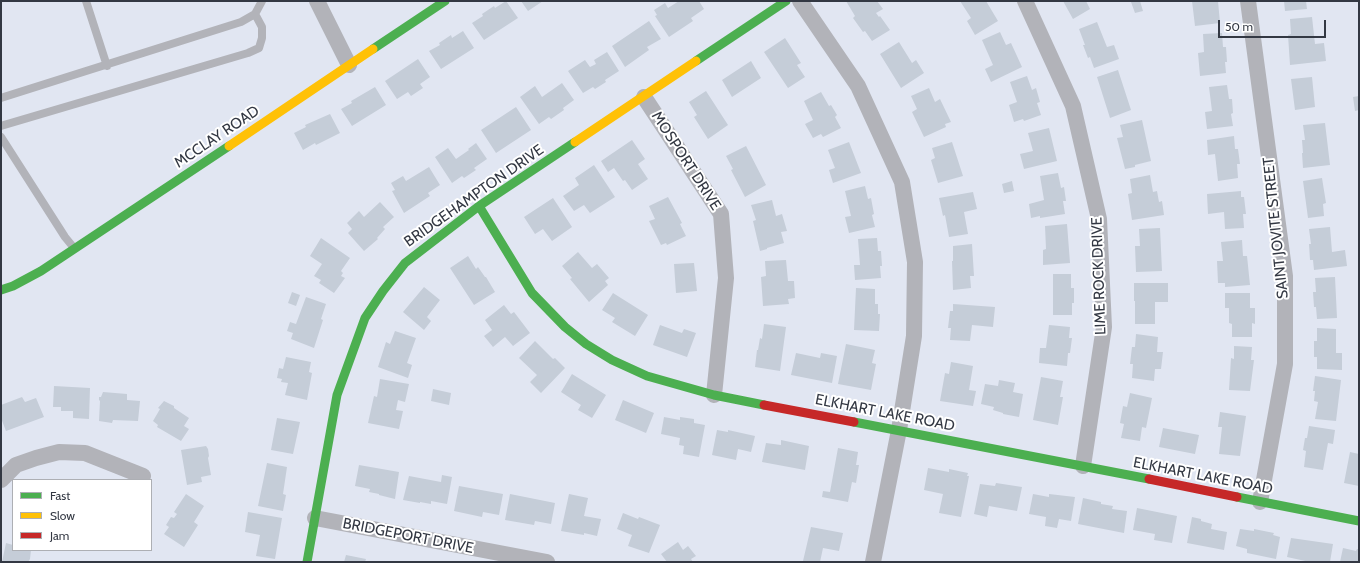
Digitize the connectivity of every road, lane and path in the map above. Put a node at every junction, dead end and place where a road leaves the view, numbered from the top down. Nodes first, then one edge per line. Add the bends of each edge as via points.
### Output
1 (86, 1) edge
2 (262, 1) edge
3 (317, 1) edge
4 (444, 1) edge
5 (786, 1) edge
6 (800, 1) edge
7 (1025, 1) edge
8 (1248, 1) edge
9 (255, 14) junction
10 (349, 65) junction
11 (107, 66) junction
12 (644, 97) junction
13 (1, 98) edge
14 (1, 126) edge
15 (1, 137) edge
16 (479, 206) junction
17 (75, 249) junction
18 (1, 290) edge
19 (714, 395) junction
20 (899, 430) junction
21 (1084, 466) junction
22 (143, 476) dead end
23 (1, 480) edge
24 (1260, 502) junction
25 (315, 518) junction
26 (1359, 521) edge
27 (307, 562) edge
28 (548, 562) edge
29 (873, 562) edge

1 - 11 lane
2 - 9 lane
3 - 10 street
4 - 10 street, MCCLAY ROAD
5 - 12 street, BRIDGEHAMPTON DRIVE
6 - 20 street via 858,86 902,182 915,262 914,336
7 - 21 street, LIME ROCK DRIVE via 1073,106 1099,219 1104,326
8 - 24 street, SAINT JOVITE STREET via 1285,276 1285,364
9 - 11 lane via 241,22
9 - 14 lane via 262,27 260,48
10 - 17 street, MCCLAY ROAD
11 - 13 lane
12 - 16 street, BRIDGEHAMPTON DRIVE
12 - 19 street, MOSPORT DRIVE via 721,214 726,278
15 - 17 lane
16 - 19 street, ELKHART LAKE ROAD via 532,293 565,327 586,344 612,360 647,376
16 - 25 street, BRIDGEHAMPTON DRIVE via 405,263 382,291 365,318 337,396
17 - 18 street, MCCLAY ROAD via 41,271
19 - 20 street, ELKHART LAKE ROAD
20 - 21 street, ELKHART LAKE ROAD
20 - 29 street
21 - 24 street, ELKHART LAKE ROAD
22 - 23 street via 85,453 59,452 16,465
24 - 26 street, ELKHART LAKE ROAD
25 - 27 street, BRIDGEHAMPTON DRIVE
25 - 28 street, BRIDGEPORT DRIVE

